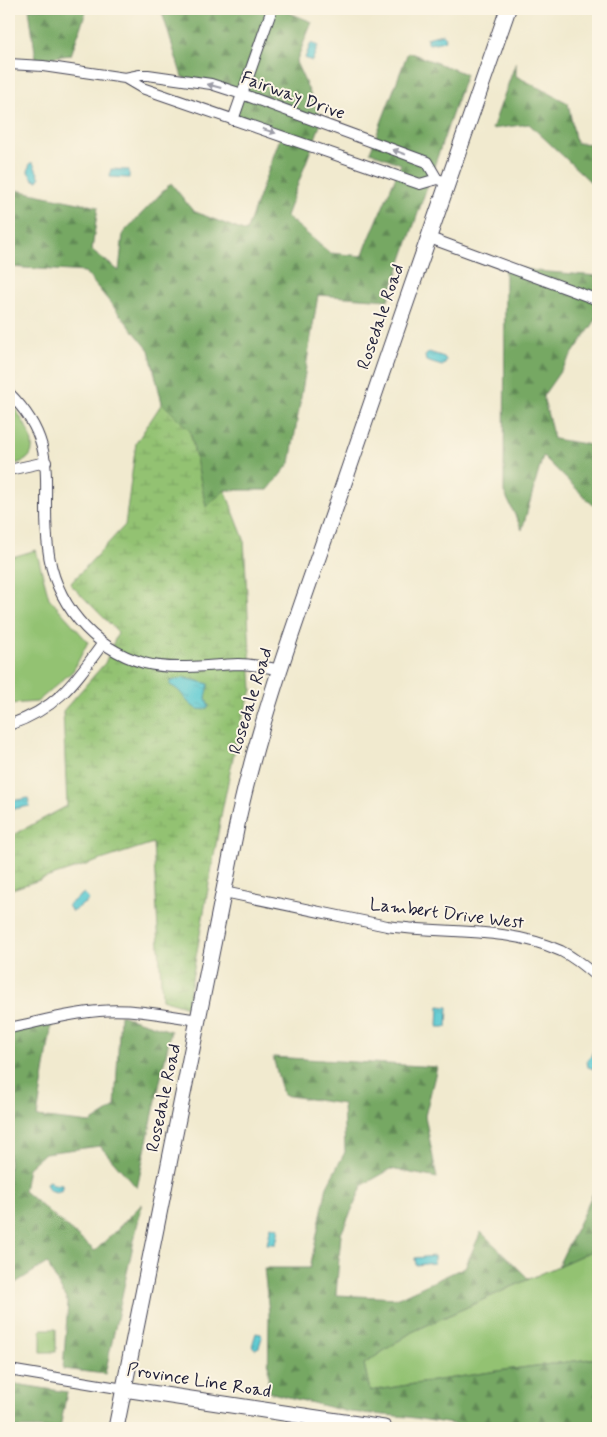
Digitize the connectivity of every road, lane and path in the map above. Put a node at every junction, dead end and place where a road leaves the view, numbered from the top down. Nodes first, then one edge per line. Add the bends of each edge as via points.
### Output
1 (272, 9) edge
2 (508, 9) edge
3 (9, 64) edge
4 (125, 78) junction
5 (242, 94) junction
6 (233, 120) junction
7 (442, 180) junction
8 (428, 238) junction
9 (598, 300) edge
10 (9, 393) edge
11 (46, 462) junction
12 (9, 470) edge
13 (102, 643) junction
14 (280, 670) junction
15 (9, 725) edge
16 (224, 892) junction
17 (598, 978) edge
18 (198, 1020) junction
19 (9, 1028) edge
20 (9, 1370) edge
21 (124, 1389) junction
22 (116, 1428) edge
23 (384, 1428) edge

1 - 5 street
2 - 7 street, Rosedale Road
3 - 4 street, Fairway Drive
5 -> 4 street, Fairway Drive via 192,81 140,75
4 - 6 street, Fairway Drive via 142,88
5 - 6 street
7 -> 5 street, Fairway Drive via 427,162
6 -> 7 street, Fairway Drive via 420,184
7 - 8 street, Rosedale Road
8 - 9 street
8 - 14 street, Rosedale Road
10 - 11 street via 37,432
11 - 12 street
11 - 13 street via 51,566 60,592 74,616
13 - 14 street via 126,656 159,666 240,664
13 - 15 street via 78,678 57,700 40,712
14 - 16 street, Rosedale Road via 250,766
16 - 17 street, Lambert Drive West via 387,926 465,930 517,937 562,952
16 - 18 street, Rosedale Road
18 - 19 street via 100,1010
18 - 21 street, Rosedale Road
20 - 21 street, Province Line Road
21 - 22 street, Rosedale Road
21 - 23 street, Province Line Road

